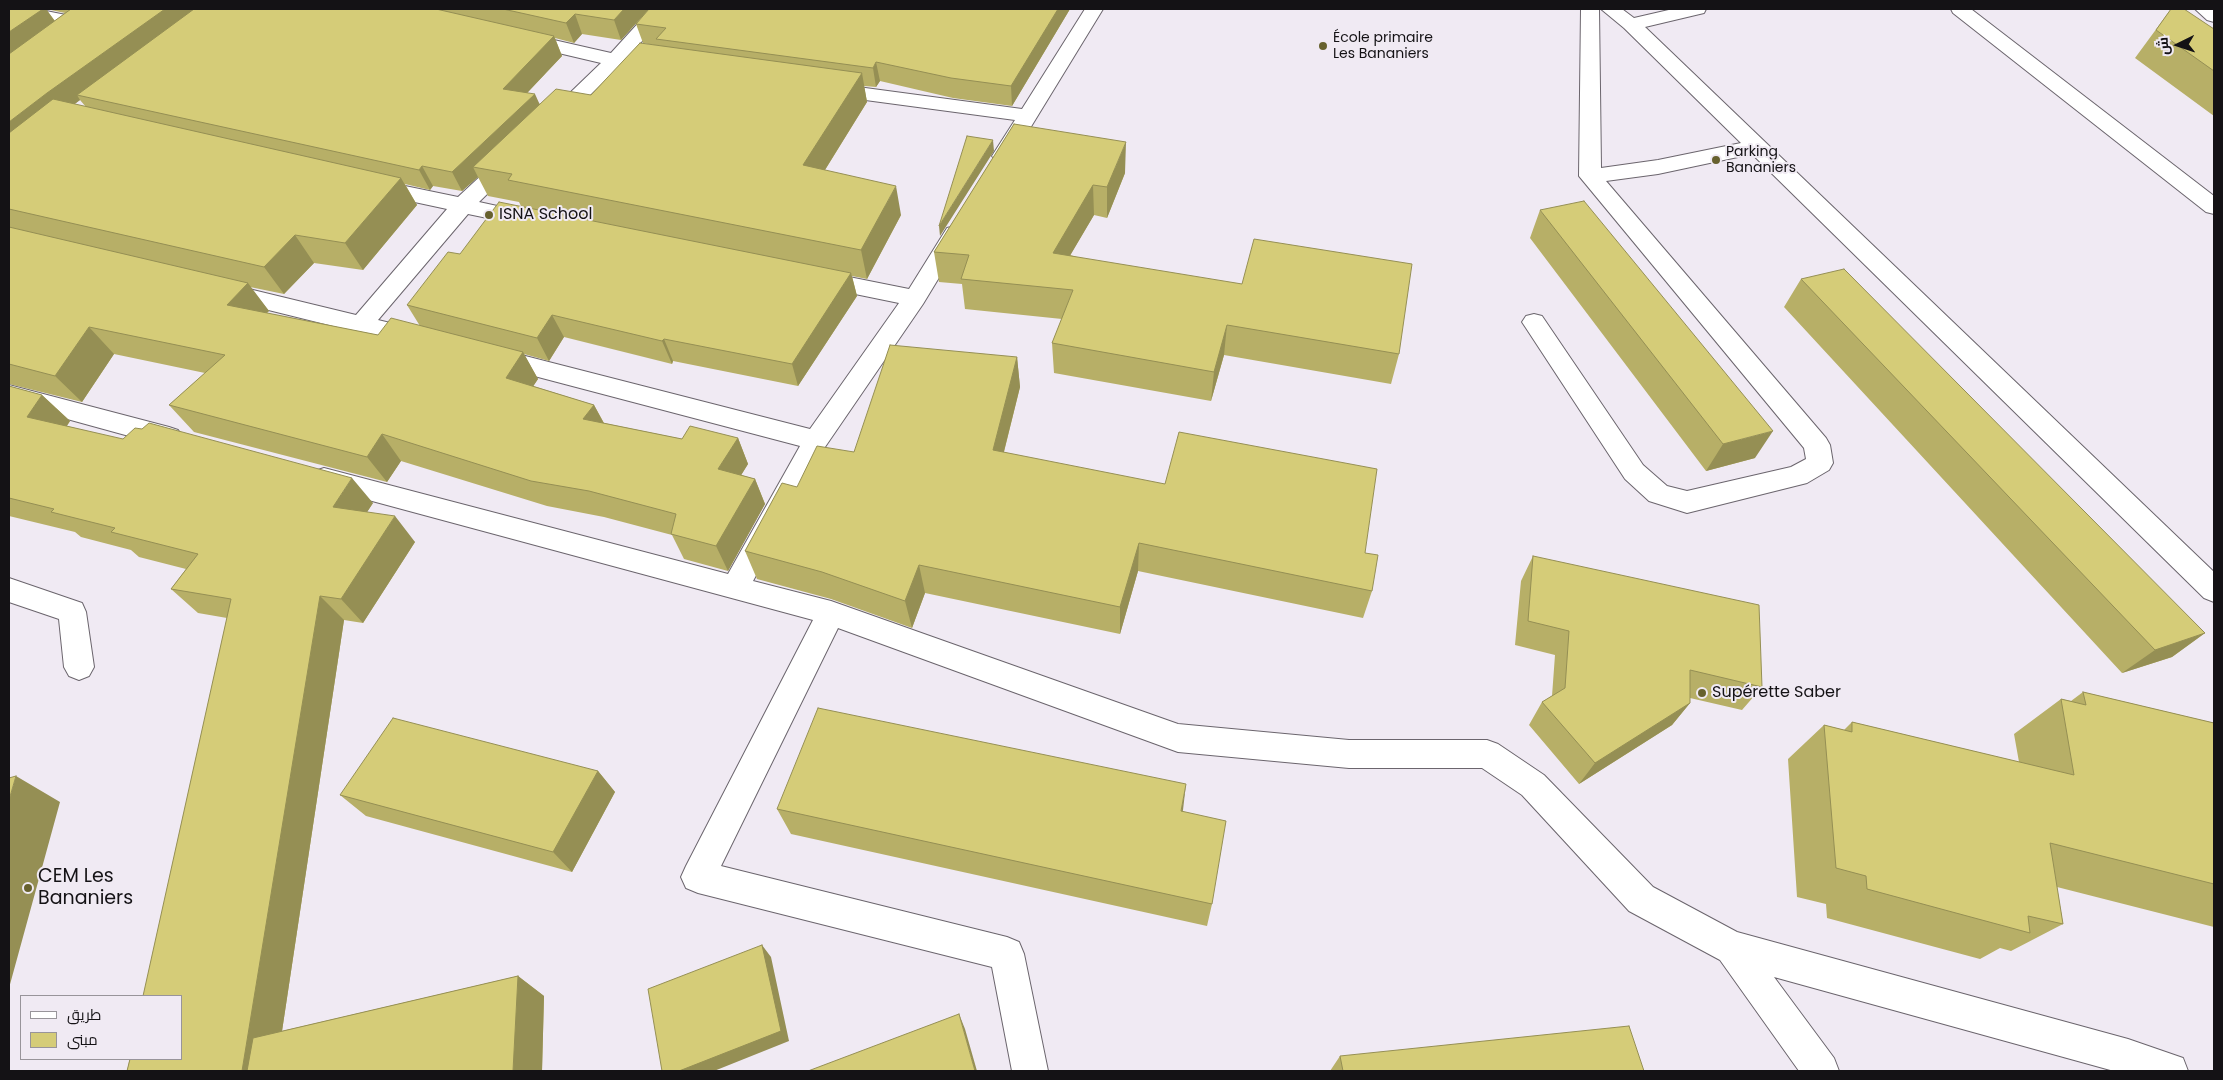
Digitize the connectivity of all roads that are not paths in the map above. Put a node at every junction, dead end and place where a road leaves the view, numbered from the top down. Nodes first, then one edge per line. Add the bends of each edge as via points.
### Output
1 (9, 9) edge
2 (661, 9) edge
3 (1094, 9) edge
4 (1590, 9) edge
5 (1610, 9) edge
6 (1697, 9) edge
7 (1960, 9) edge
8 (2204, 9) edge
9 (2214, 16) edge
10 (1632, 24) junction
11 (500, 33) edge
12 (55, 40) edge
13 (616, 60) junction
14 (674, 68) edge
15 (812, 87) edge
16 (1028, 116) junction
17 (1757, 146) junction
18 (994, 171) edge
19 (1590, 176) junction
20 (357, 182) edge
21 (462, 206) junction
22 (2214, 207) edge
23 (968, 214) edge
24 (549, 224) edge
25 (800, 275) edge
26 (200, 285) edge
27 (915, 298) junction
28 (1534, 322) dead end
29 (362, 323) junction
30 (439, 343) edge
31 (468, 351) edge
32 (9, 394) edge
33 (816, 440) junction
34 (190, 443) edge
35 (295, 471) edge
36 (735, 588) junction
37 (9, 590) edge
38 (2214, 590) edge
39 (830, 613) junction
40 (79, 667) dead end
41 (1732, 948) junction
42 (1030, 1071) edge
43 (1821, 1071) edge
44 (2170, 1071) edge

1 - 12 street via 85,18
2 - 13 street
3 - 16 street
4 - 19 street
5 - 10 street
6 - 10 street
7 - 22 street
8 - 9 street
10 - 17 street
11 - 13 street
13 - 14 street
13 - 21 street
15 - 16 street
16 - 18 street
17 - 19 street via 1658,167
17 - 38 street
19 - 28 street via 1817,445 1820,463 1798,476 1687,502 1658,494 1634,472
20 - 21 street
21 - 24 street
21 - 29 street
23 - 27 street
25 - 27 street
26 - 29 street
27 - 33 street
29 - 30 street
31 - 33 street
32 - 34 street
33 - 36 street
35 - 36 street
36 - 39 street
37 - 40 street via 72,612
39 - 41 street via 1178,738 1349,754 1487,754 1534,785 1641,900
39 - 42 street via 698,877 1007,954
41 - 43 street
41 - 44 street

